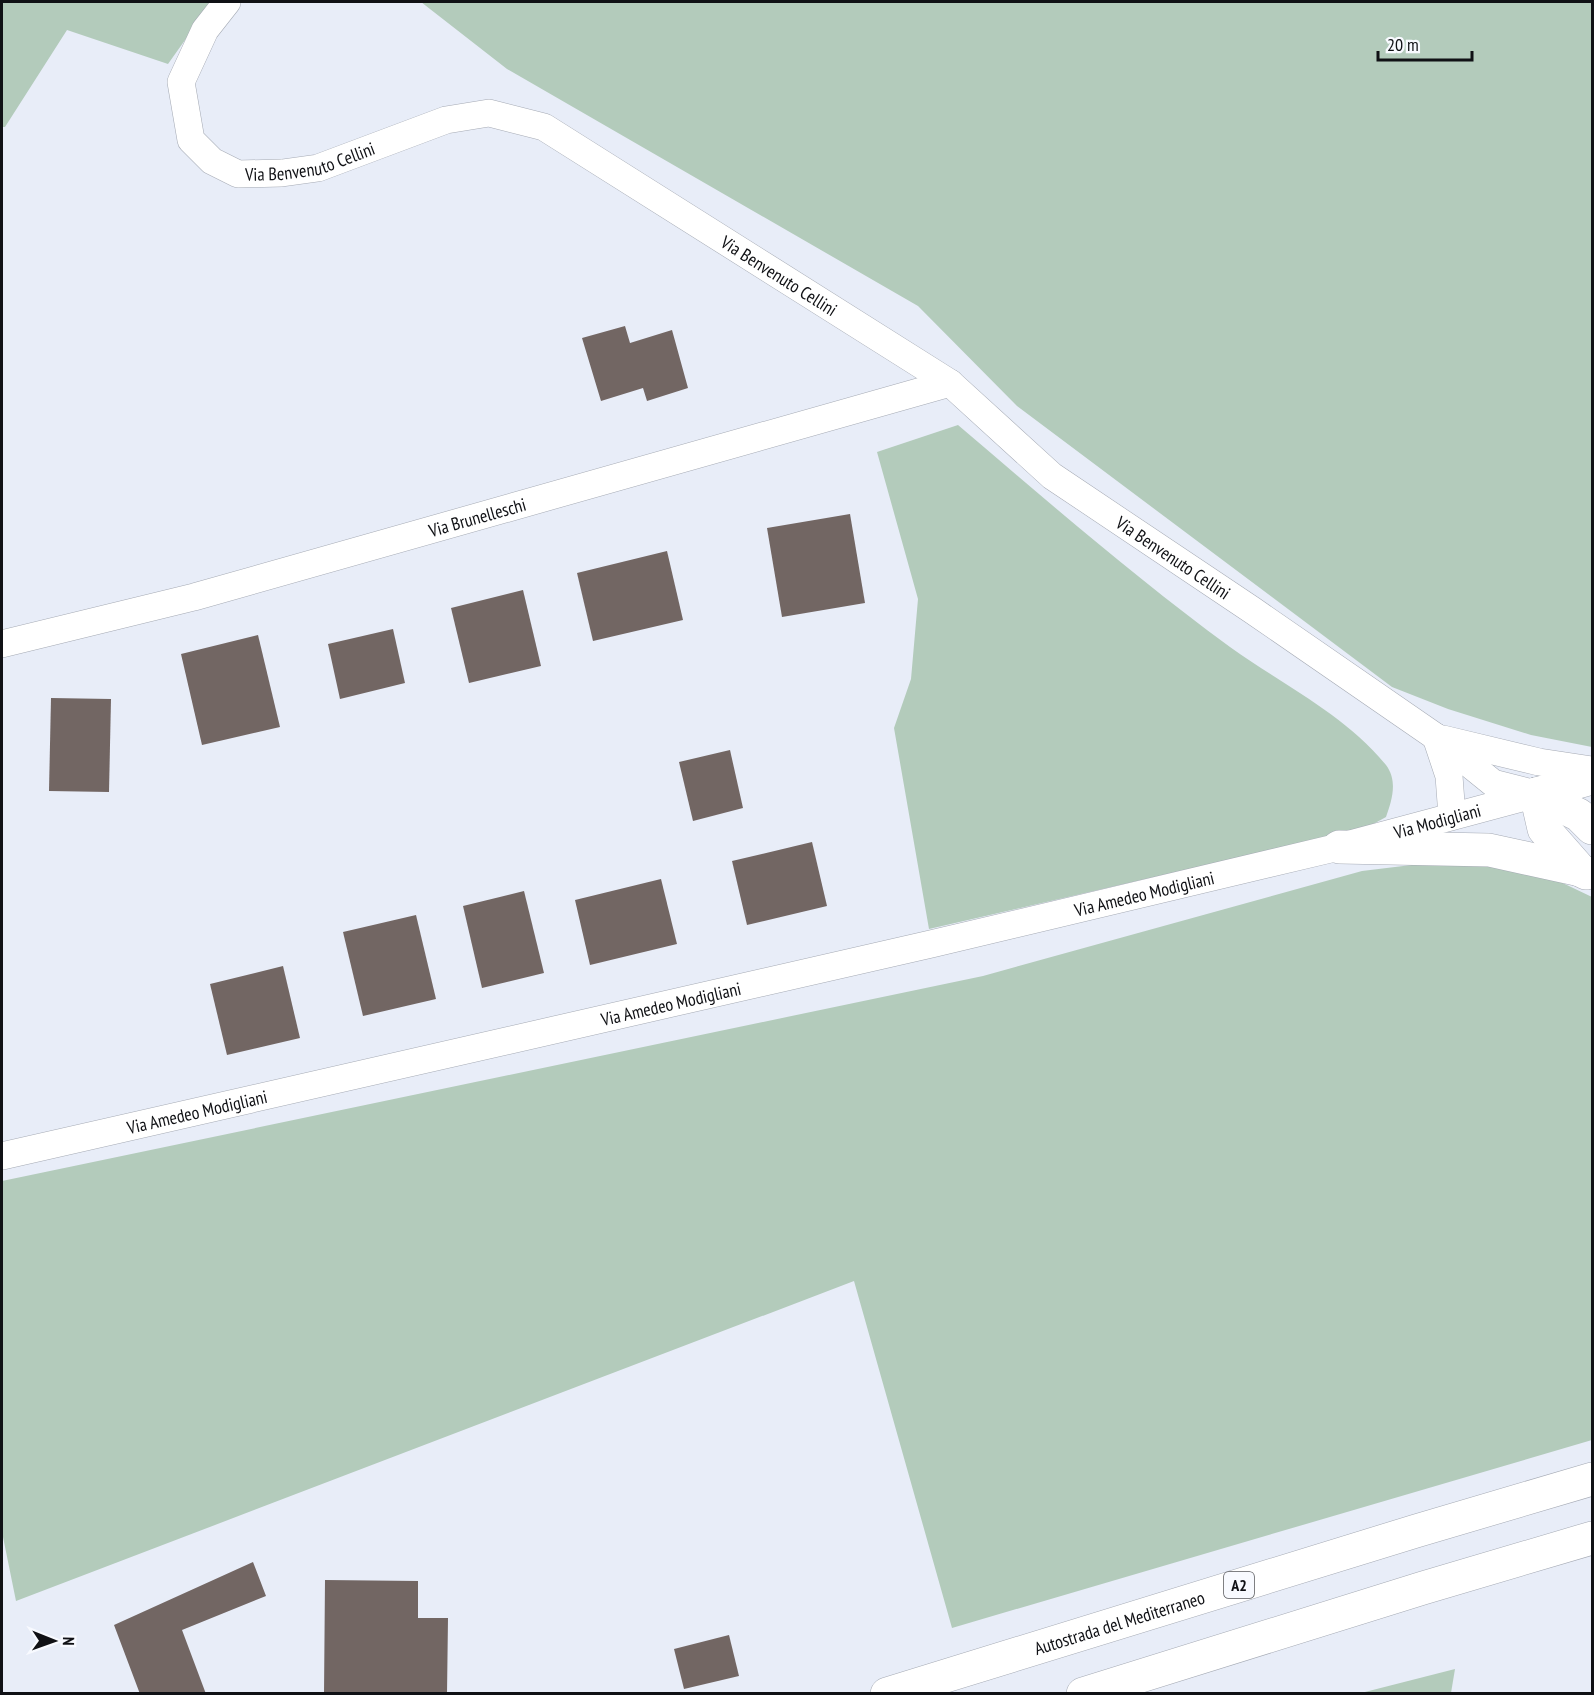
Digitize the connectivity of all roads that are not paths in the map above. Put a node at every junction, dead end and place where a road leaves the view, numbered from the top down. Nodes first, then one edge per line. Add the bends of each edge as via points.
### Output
1 (227, 2) edge
2 (950, 383) junction
3 (2, 644) edge
4 (1436, 737) junction
5 (1593, 770) edge
6 (1593, 778) edge
7 (1536, 794) junction
8 (1452, 816) junction
9 (1593, 828) edge
10 (1339, 847) junction
11 (1586, 874) edge
12 (2, 1156) edge
13 (1593, 1479) edge
14 (1593, 1538) edge
15 (887, 1694) edge
16 (1083, 1694) edge

1 - 2 street, Via Benvenuto Cellini via 205,30 181,82 191,140 212,161 238,174 318,168 446,120 489,113 544,127
2 - 3 street, Via Brunelleschi via 195,597
2 - 4 street, Via Benvenuto Cellini via 1052,476
4 - 5 street, Via Benvenuto Cellini via 1539,762
4 - 7 street, Via Benvenuto Cellini via 1513,775
4 - 8 street via 1449,776
6 - 7 main road
7 - 8 street, Via Modigliani
7 - 9 main road via 1580,815
7 - 11 main road via 1544,829
8 - 10 street, Via Modigliani
10 - 11 main road via 1489,850
10 - 12 street, Via Amedeo Modigliani
13 - 15 main road, Autostrada del Mediterraneo / A2
14 - 16 main road

